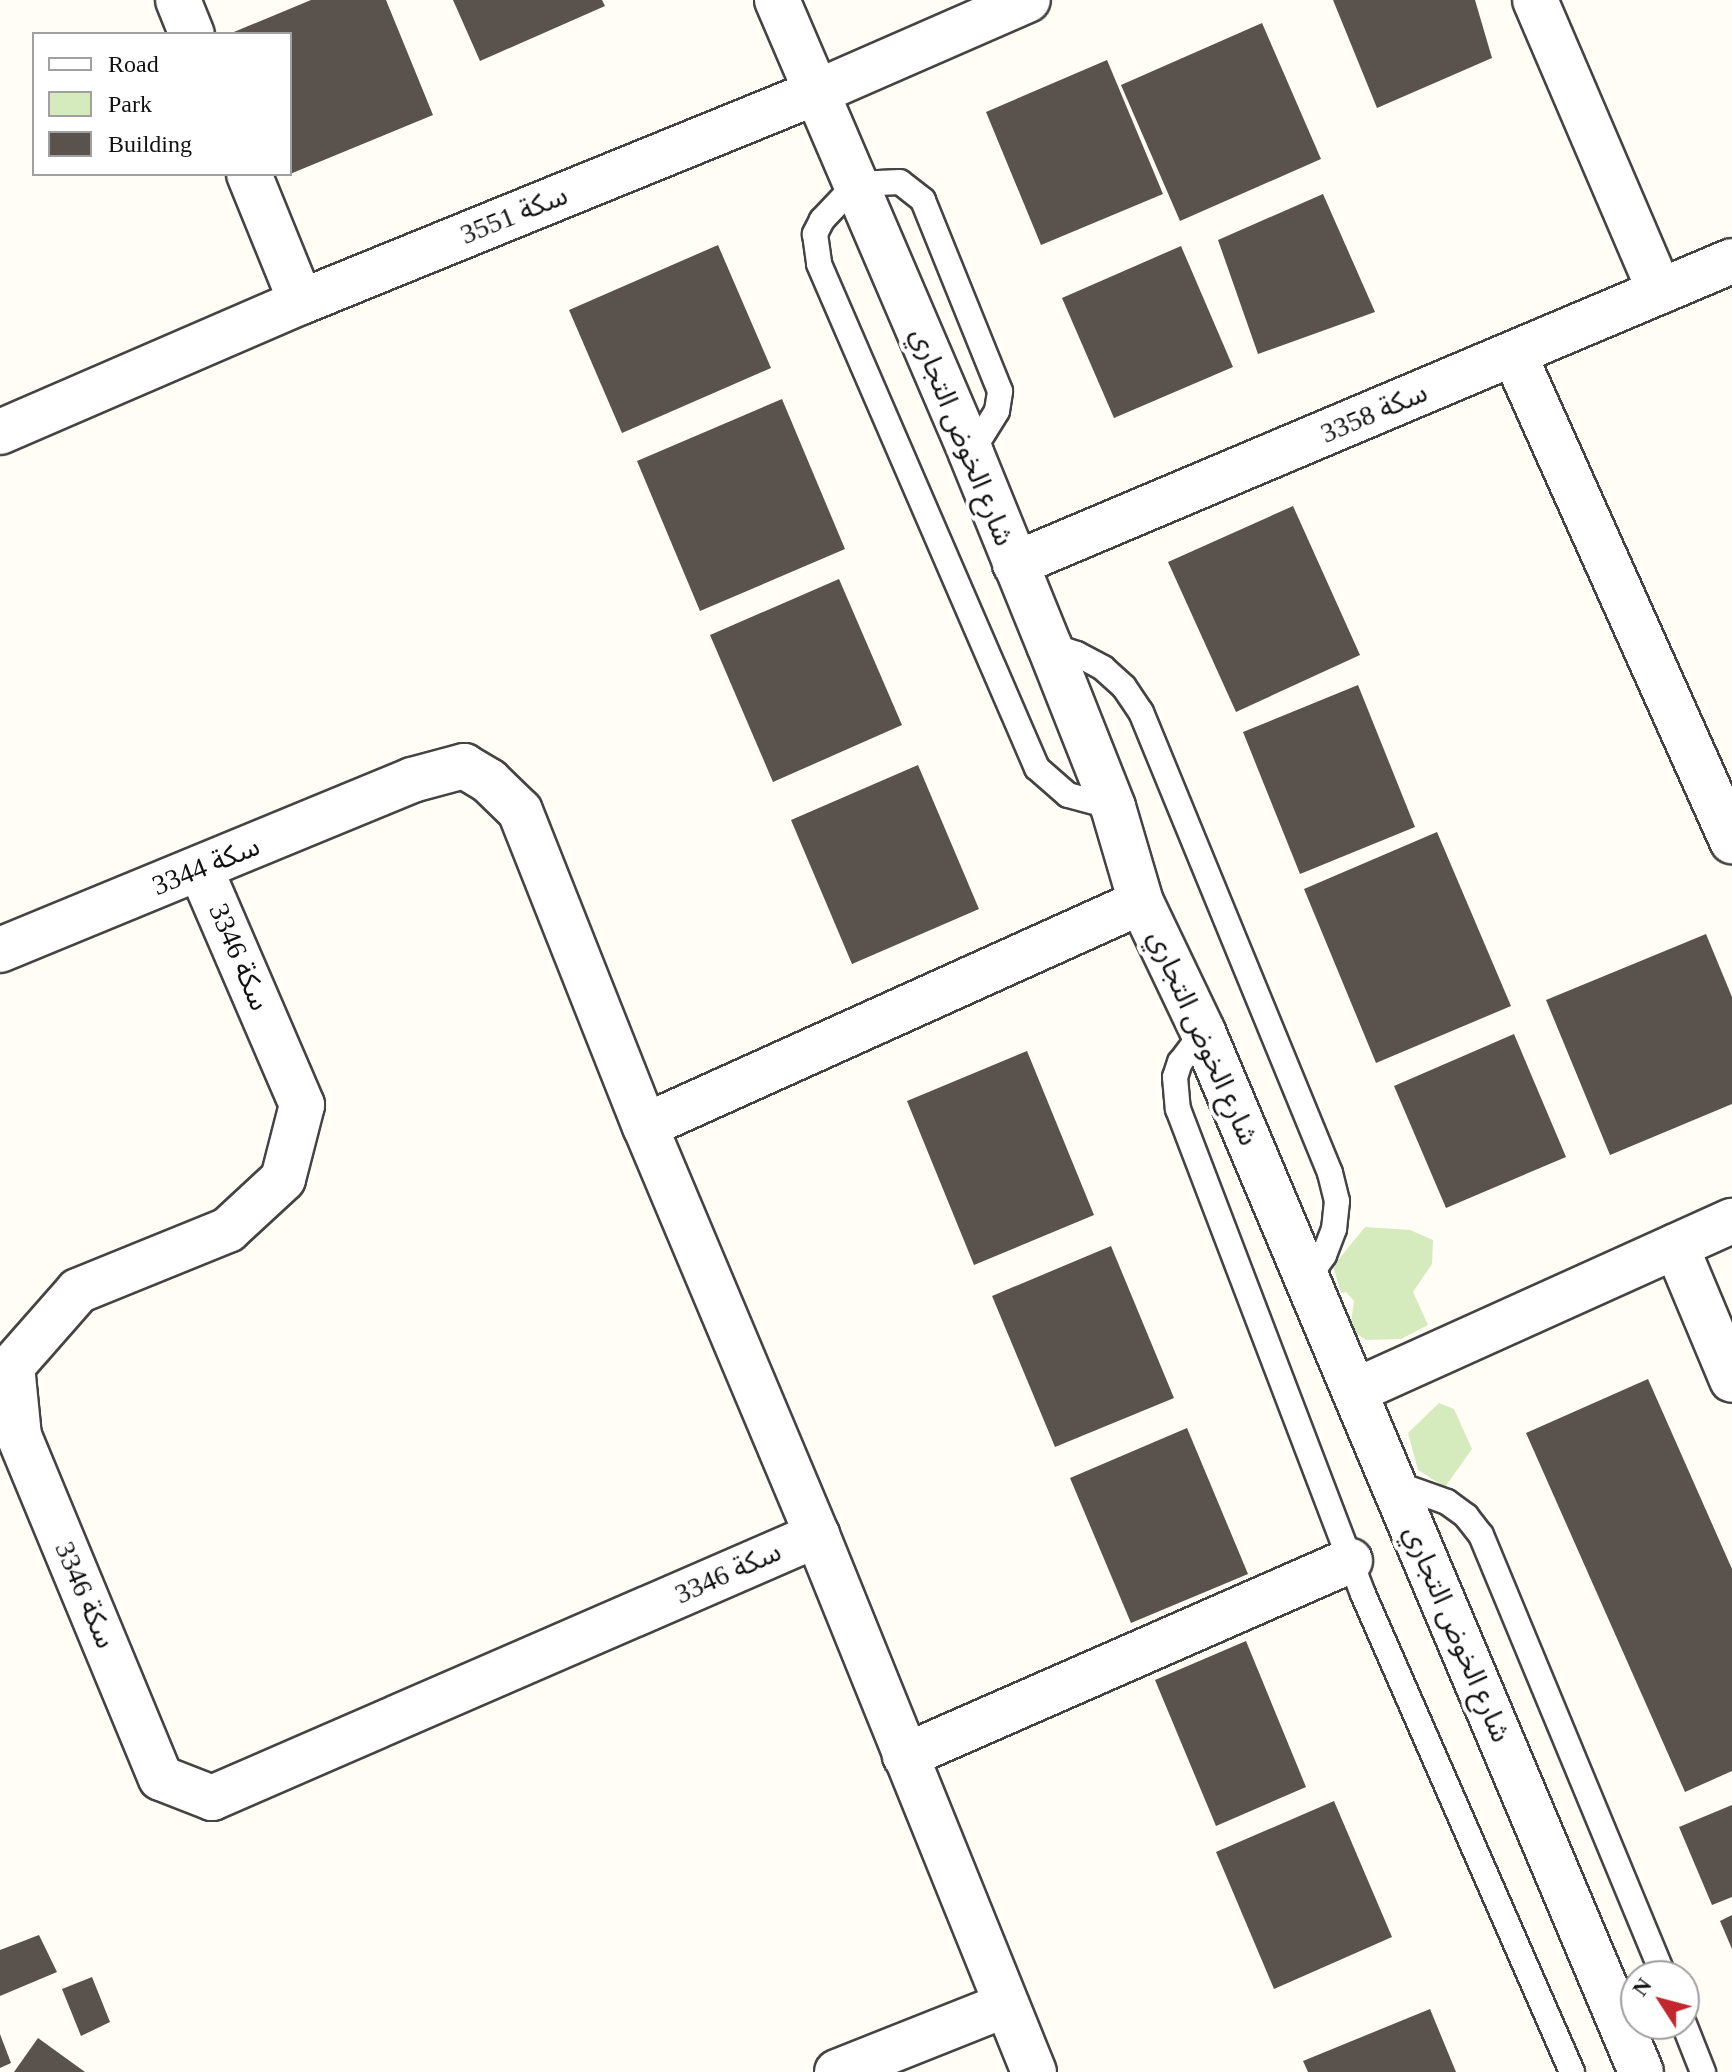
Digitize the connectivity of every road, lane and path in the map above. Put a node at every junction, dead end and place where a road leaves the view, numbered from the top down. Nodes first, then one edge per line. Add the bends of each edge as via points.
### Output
1 (178, 0) edge
2 (777, 0) edge
3 (1028, 0) edge
4 (1535, 0) edge
5 (191, 32) edge
6 (817, 92) junction
7 (250, 176) edge
8 (856, 184) junction
9 (1732, 261) edge
10 (1660, 291) junction
11 (301, 302) junction
12 (1514, 354) junction
13 (0, 432) edge
14 (1015, 564) junction
15 (1049, 645) junction
16 (1113, 807) junction
17 (1732, 841) edge
18 (200, 868) junction
19 (1141, 902) junction
20 (0, 950) edge
21 (1203, 1032) junction
22 (645, 1126) junction
23 (1732, 1221) edge
24 (1676, 1246) junction
25 (1308, 1278) junction
26 (1732, 1380) edge
27 (1355, 1391) junction
28 (1394, 1483) junction
29 (817, 1535) junction
30 (1350, 1561) junction
31 (905, 1756) junction
32 (1657, 1960) edge
33 (1005, 2005) junction
34 (1690, 2040) edge
35 (837, 2072) edge
36 (1034, 2072) edge
37 (1572, 2072) edge
38 (1641, 2072) edge
39 (1703, 2072) edge

1 - 5 street
2 - 6 street, شارع الخوض التجاري
3 - 6 street, سكة 3551
4 - 10 street
6 - 8 street, شارع الخوض التجاري
6 - 11 street, سكة 3551
7 - 11 street
8 - 14 street, شارع الخوض التجاري
8 - 16 lane via 815,234 819,264 1037,768 1068,795
9 - 10 street, سكة 3358
10 - 12 street, سكة 3358
11 - 13 street, سكة 3551
12 - 14 street, سكة 3358
12 - 17 street
14 - 15 street, شارع الخوض التجاري
15 - 16 street, شارع الخوض التجاري
15 - 25 lane via 1103,668 1124,687 1147,726 1330,1173 1337,1201 1334,1229
16 - 19 street, شارع الخوض التجاري
18 - 20 street, سكة 3344
18 - 22 street, سكة 3344 via 412,780 464,766 520,811
18 - 29 street, سكة 3346 via 302,1105 283,1179 228,1230 78,1291 12,1366 19,1436 161,1778 212,1798
19 - 21 street, شارع الخوض التجاري
19 - 22 street
21 - 25 street, شارع الخوض التجاري
21 - 30 lane via 1175,1077 1178,1109
22 - 29 street
23 - 24 street
24 - 26 street
24 - 27 street
25 - 27 street, شارع الخوض التجاري
27 - 28 street, شارع الخوض التجاري
28 - 32 lane via 1447,1502 1481,1535
28 - 38 street, شارع الخوض التجاري
29 - 31 street
30 - 31 street
30 - 37 lane
31 - 33 street
33 - 35 street
33 - 36 street
34 - 39 lane

